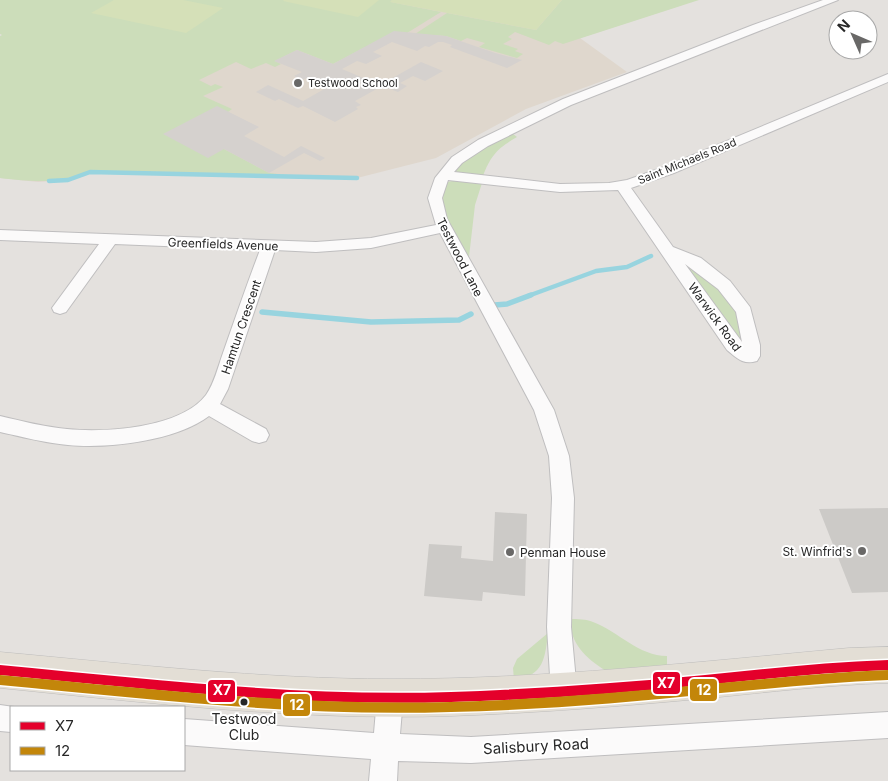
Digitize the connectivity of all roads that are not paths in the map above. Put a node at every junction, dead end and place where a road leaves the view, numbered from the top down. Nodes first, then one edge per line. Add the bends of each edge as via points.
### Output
1 (833, 0) edge
2 (888, 78) edge
3 (444, 175) junction
4 (622, 185) junction
5 (444, 228) junction
6 (0, 235) edge
7 (111, 239) junction
8 (269, 246) junction
9 (667, 250) junction
10 (60, 308) dead end
11 (208, 406) junction
12 (0, 424) edge
13 (259, 435) dead end
14 (888, 665) edge
15 (0, 670) edge
16 (564, 692) junction
17 (390, 698) junction
18 (888, 725) edge
19 (185, 732) edge
20 (386, 747) junction
21 (382, 781) edge

1 - 3 street, Testwood Lane via 757,26 552,108 470,150
2 - 4 street, Saint Michaels Road via 669,170
3 - 4 street, Saint Michaels Road via 560,188
3 - 5 street, Testwood Lane via 435,198
4 - 9 street, Warwick Road
5 - 8 street, Greenfields Avenue via 349,245
5 - 16 street, Testwood Lane via 544,410 559,456 563,498 559,628
6 - 7 street, Greenfields Avenue
7 - 8 street, Greenfields Avenue
7 - 10 street
8 - 11 street, Hamtun Crescent via 222,383
9 - 9 street, Warwick Road via 695,262 724,285 744,311 751,356 743,356 732,345
11 - 12 street, Hamtun Crescent via 192,417 166,426 104,437 62,436
11 - 13 street
14 - 16 main road
15 - 17 main road via 270,694
16 - 17 main road
17 - 20 street
18 - 20 street, Salisbury Road via 470,750
19 - 20 street, Salisbury Road
20 - 21 street

